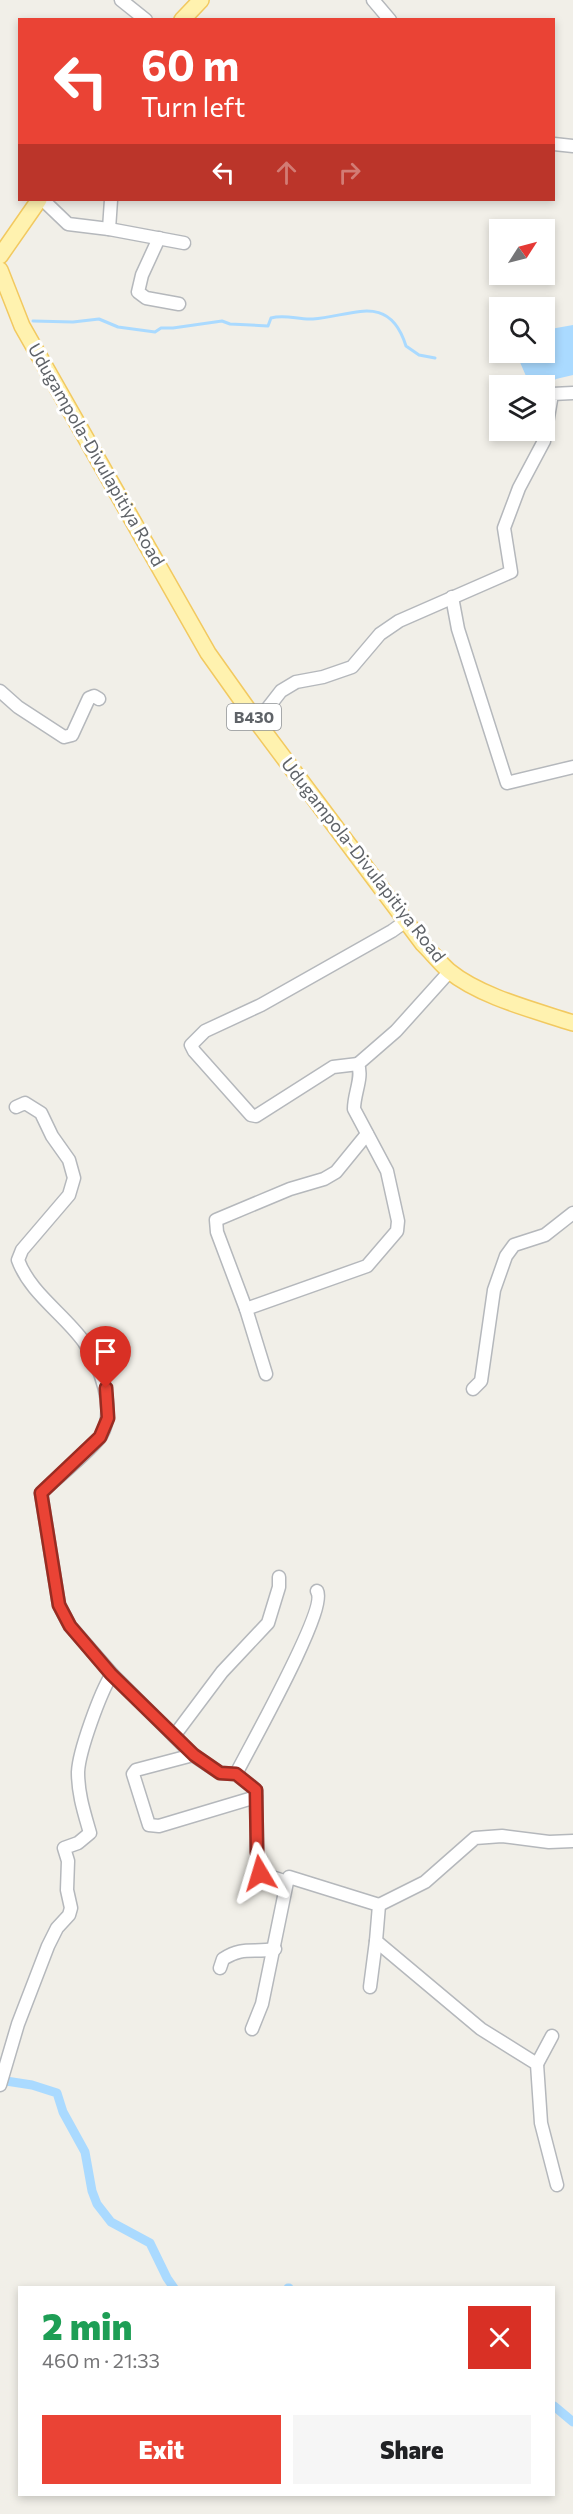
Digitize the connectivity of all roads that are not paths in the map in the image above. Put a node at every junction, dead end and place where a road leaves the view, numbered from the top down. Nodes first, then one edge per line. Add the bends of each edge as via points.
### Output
1 (121, 0) edge
2 (201, 0) edge
3 (373, 0) edge
4 (144, 18) edge
5 (184, 18) edge
6 (388, 18) edge
7 (555, 144) edge
8 (573, 146) edge
9 (38, 201) edge
10 (45, 201) edge
11 (111, 201) edge
12 (21, 228) junction
13 (109, 229) junction
14 (159, 238) junction
15 (184, 243) dead end
16 (0, 256) edge
17 (1, 277) edge
18 (0, 302) edge
19 (179, 304) dead end
20 (22, 326) junction
21 (573, 393) edge
22 (452, 597) junction
23 (0, 690) edge
24 (99, 699) dead end
25 (257, 722) junction
26 (573, 767) edge
27 (406, 921) junction
28 (450, 971) junction
29 (573, 1023) edge
30 (358, 1064) junction
31 (15, 1107) dead end
32 (367, 1134) junction
33 (573, 1214) edge
34 (246, 1309) junction
35 (267, 1374) dead end
36 (473, 1389) dead end
37 (279, 1577) dead end
38 (317, 1591) dead end
39 (111, 1674) junction
40 (174, 1736) junction
41 (194, 1755) junction
42 (236, 1774) junction
43 (256, 1797) junction
44 (573, 1840) edge
45 (288, 1882) junction
46 (379, 1905) junction
47 (376, 1941) junction
48 (275, 1949) junction
49 (220, 1968) dead end
50 (370, 1987) dead end
51 (252, 2029) dead end
52 (552, 2036) dead end
53 (537, 2064) junction
54 (0, 2085) edge
55 (557, 2185) dead end

1 - 4 street
2 - 5 main road
3 - 6 street
7 - 8 street
9 - 12 main road
10 - 13 street via 68,224
11 - 13 street
12 - 16 main road
12 - 17 main road
13 - 14 street
14 - 15 street
14 - 19 street via 138,292 146,298
17 - 20 main road, Udugampola-Divulapitiya Road / B430
18 - 20 main road, Udugampola-Divulapitiya Road / B430
20 - 25 main road, Udugampola-Divulapitiya Road / B430 via 208,653
21 - 22 street via 552,394 544,441 519,488 504,528 511,572
22 - 25 street via 380,634 352,667 296,682 281,691
22 - 26 street via 458,629 507,783
23 - 24 street via 18,707 64,737 72,735 89,698
25 - 27 main road, Udugampola-Divulapitiya Road / B430
27 - 28 main road, Udugampola-Divulapitiya Road / B430
27 - 30 street via 271,999 205,1031 191,1045 228,1090 256,1116 333,1067
28 - 29 main road, Udugampola-Divulapitiya Road / B430 via 518,1005
28 - 30 street via 396,1031
30 - 32 street via 361,1072 354,1109
31 - 39 street via 25,1103 41,1113 69,1160 74,1178 69,1195 22,1250 18,1260 22,1271 84,1342 106,1388 108,1418 100,1437 41,1493 59,1605 70,1626
32 - 34 street via 330,1176 216,1220
32 - 34 street via 387,1171 397,1231 367,1266
33 - 36 street via 545,1235 514,1245 506,1256 494,1290 481,1381
34 - 35 street
37 - 40 street via 268,1623 222,1672
38 - 42 street via 319,1603 309,1634
39 - 40 street
39 - 54 street via 96,1706 78,1770 81,1803 90,1833 64,1848 71,1908 48,1946
40 - 41 street
41 - 42 street via 220,1773
41 - 43 street via 133,1774 149,1825 159,1826
42 - 43 street via 256,1790
43 - 45 street via 260,1873
44 - 46 street via 475,1838 425,1882
45 - 46 street via 289,1877
45 - 48 street
46 - 47 street
47 - 50 street
47 - 53 street via 481,2029
48 - 49 street via 235,1951 223,1959
48 - 51 street
52 - 53 street
53 - 55 street via 542,2123

